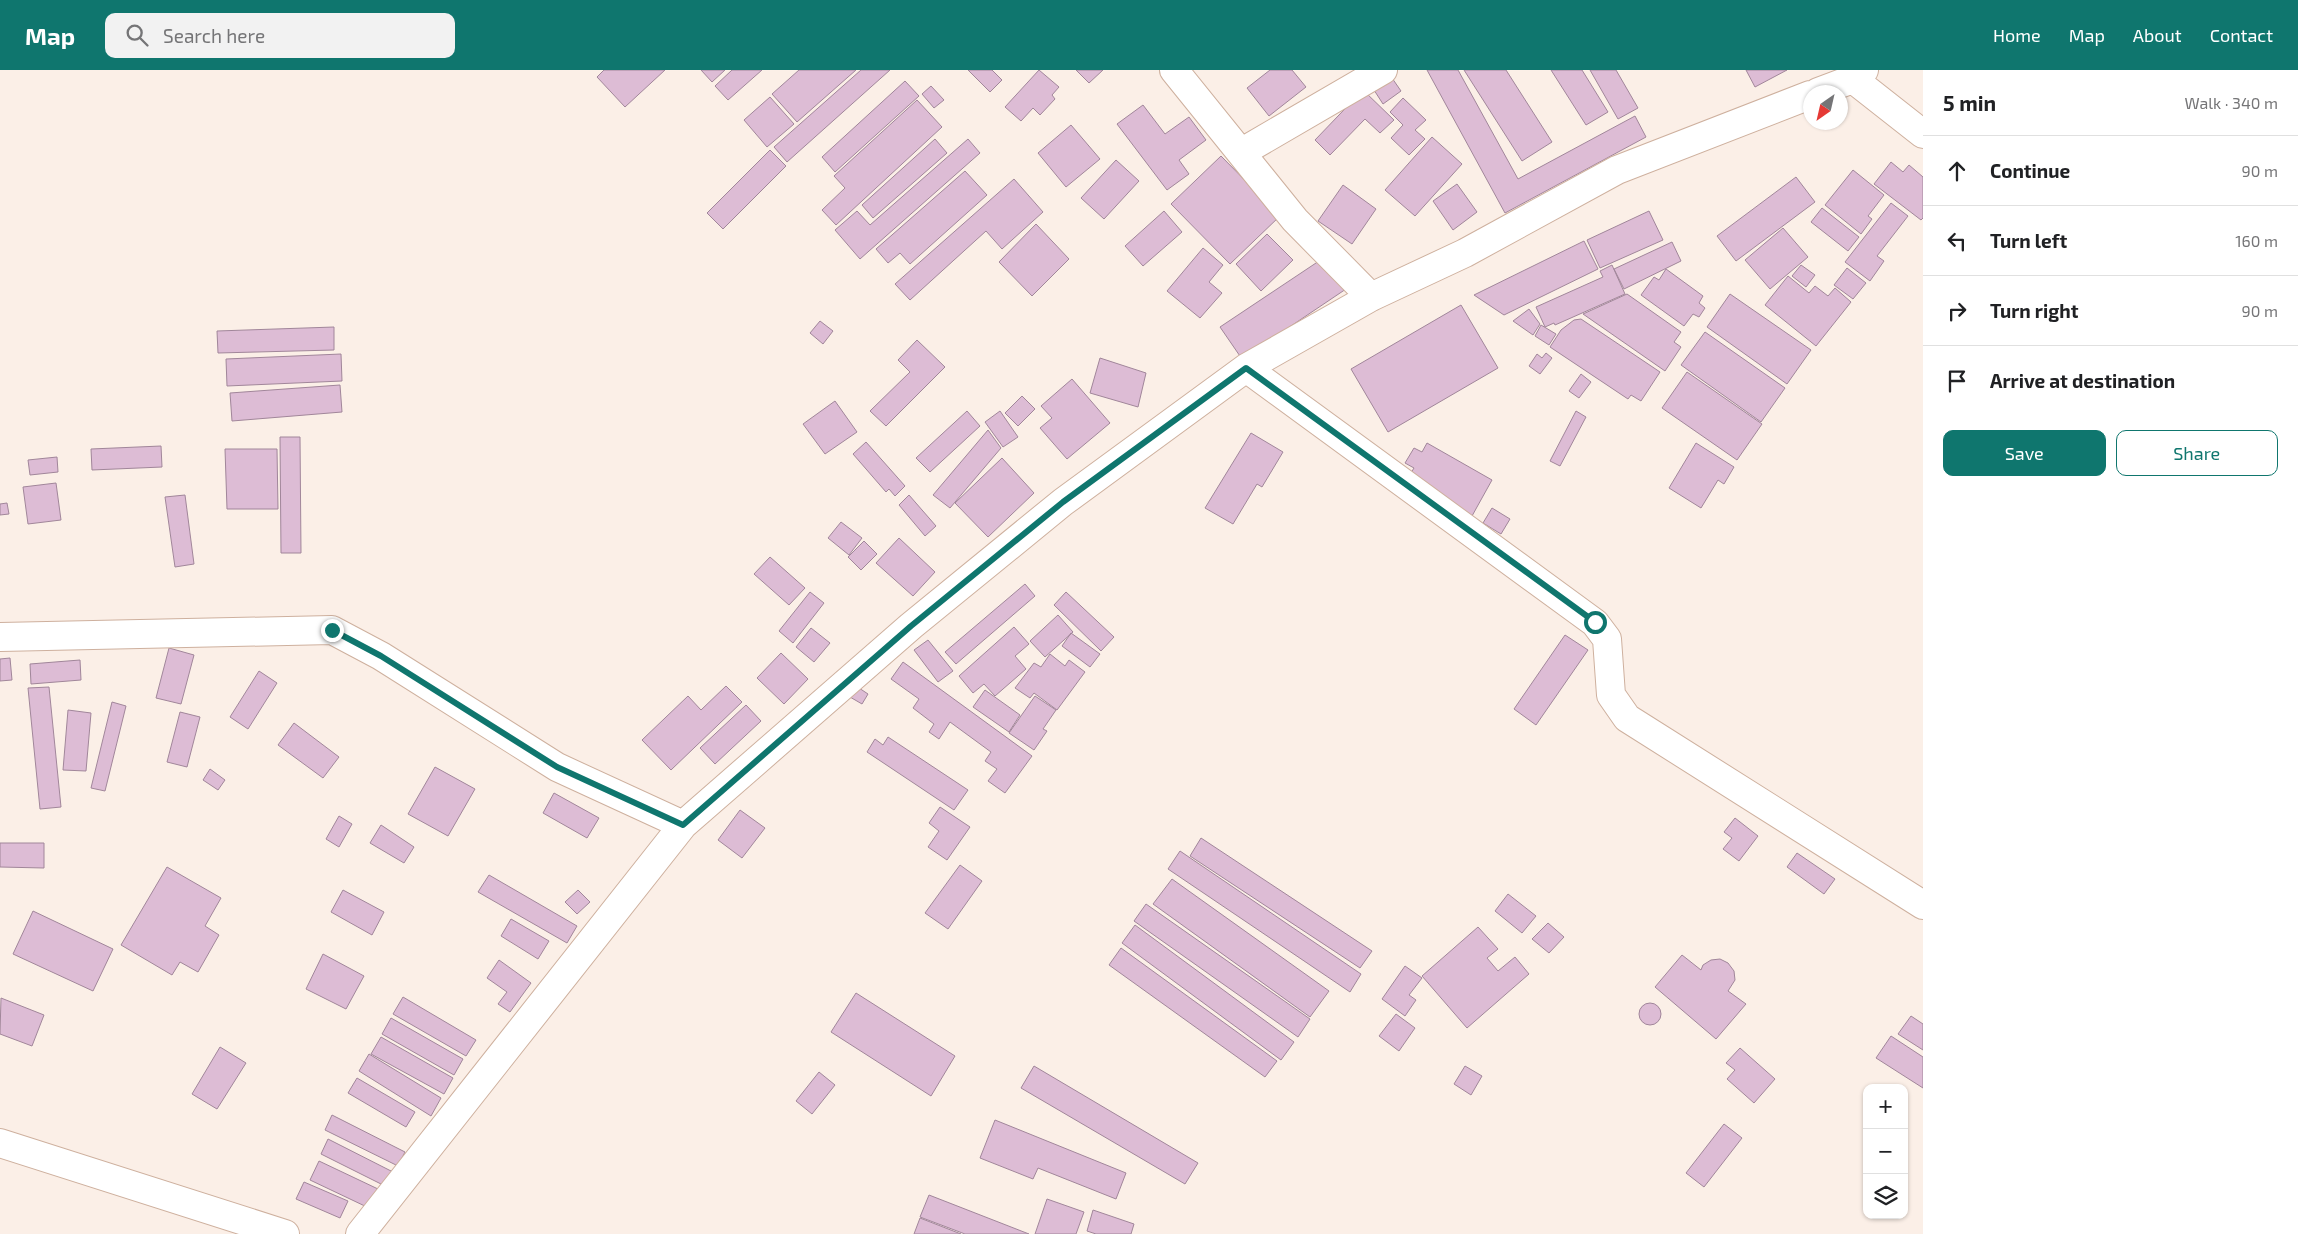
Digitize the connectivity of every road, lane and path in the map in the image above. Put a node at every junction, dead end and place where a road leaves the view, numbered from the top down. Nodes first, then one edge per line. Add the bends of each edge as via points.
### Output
1 (1174, 70) edge
2 (1382, 70) edge
3 (1859, 75) edge
4 (1835, 85) edge
5 (1803, 98) edge
6 (1923, 134) edge
7 (1242, 152) junction
8 (1371, 297) junction
9 (1246, 368) junction
10 (0, 637) edge
11 (683, 825) junction
12 (1923, 904) edge
13 (0, 1143) edge
14 (285, 1234) edge
15 (360, 1234) edge

1 - 7 street
2 - 7 street
3 - 4 street
3 - 6 street
5 - 8 street via 1617,170 1465,254
7 - 8 street via 1296,220
8 - 9 street
9 - 11 street via 1063,502 918,620
9 - 12 street via 1595,622 1607,639 1611,695 1627,718
10 - 11 street via 332,630 381,656 557,767
11 - 15 street
13 - 14 street

